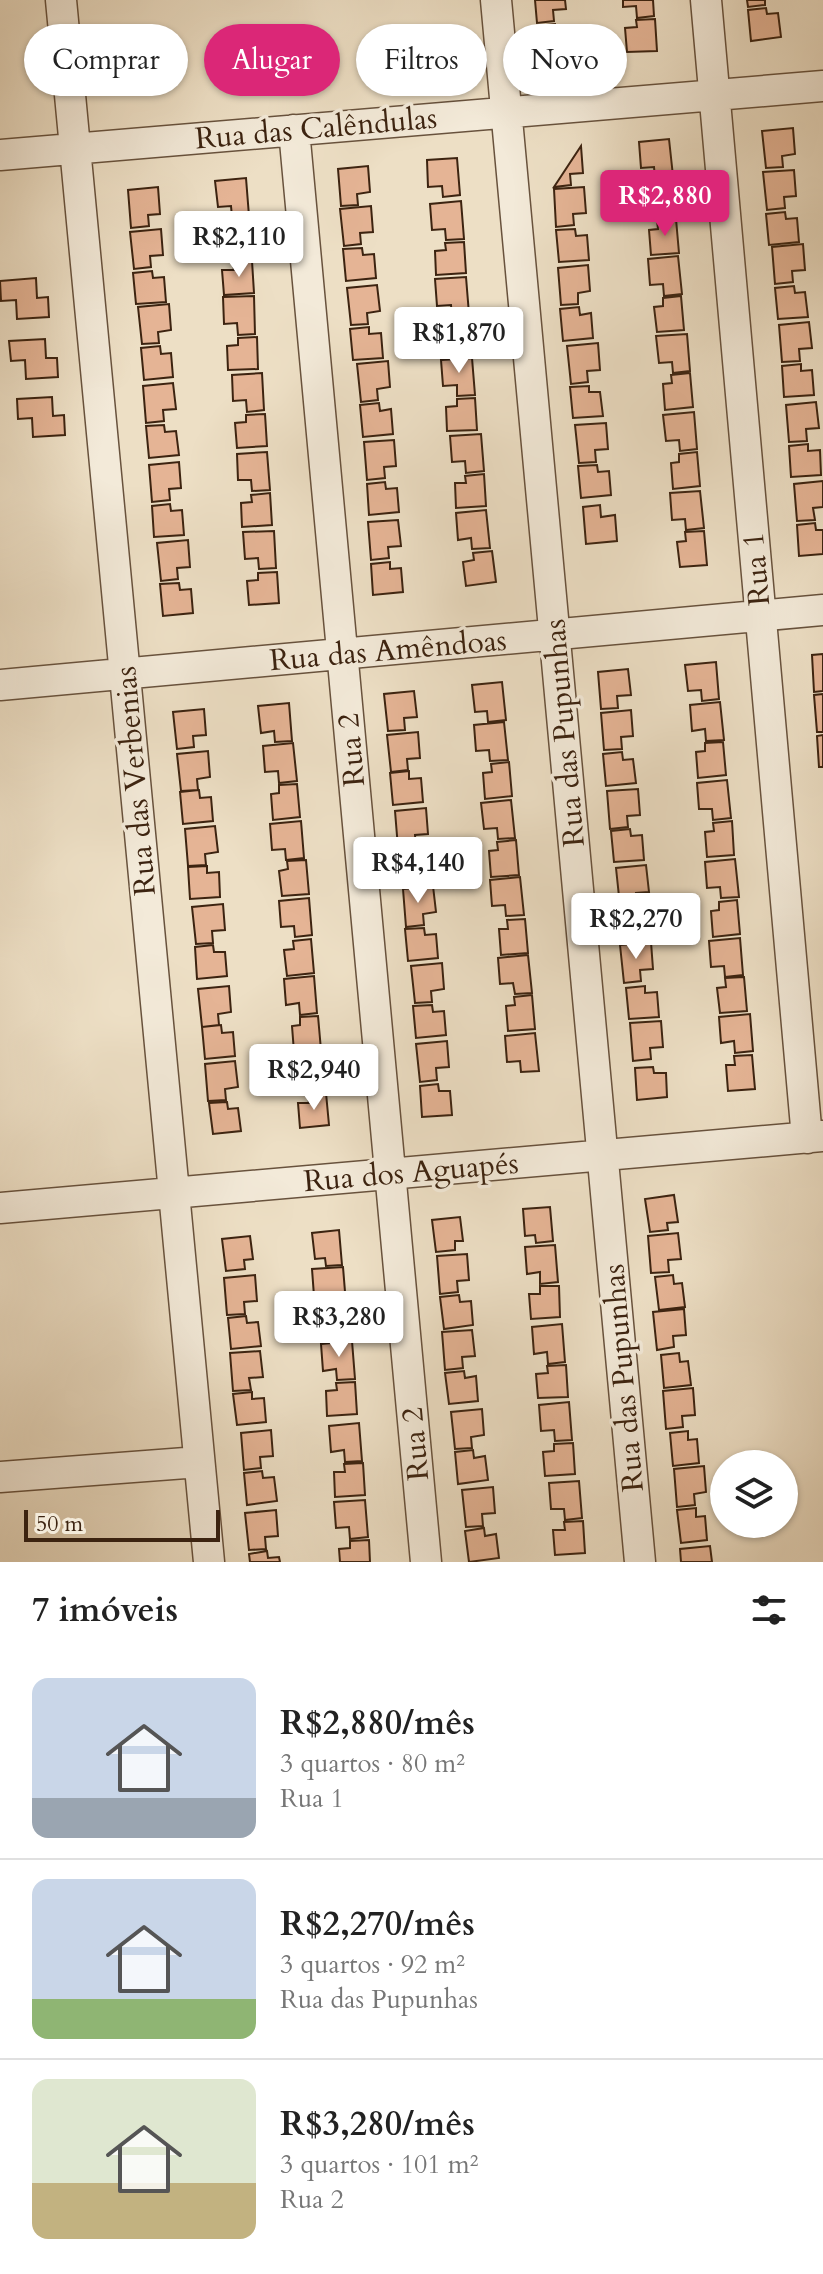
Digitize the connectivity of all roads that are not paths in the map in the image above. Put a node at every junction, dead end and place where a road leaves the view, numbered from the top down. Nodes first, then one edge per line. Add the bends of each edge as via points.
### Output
1 (61, 0) edge
2 (496, 0) edge
3 (706, 0) edge
4 (823, 86) edge
5 (714, 95) junction
6 (506, 111) junction
7 (294, 130) junction
8 (75, 148) junction
9 (0, 155) edge
10 (823, 610) edge
11 (760, 616) junction
12 (555, 635) junction
13 (342, 655) junction
14 (125, 675) junction
15 (0, 685) edge
16 (815, 1137) edge
17 (603, 1156) junction
18 (390, 1174) junction
19 (174, 1193) junction
20 (0, 1208) edge
21 (199, 1462) junction
22 (0, 1477) edge
23 (209, 1562) edge
24 (426, 1562) edge
25 (640, 1562) edge

1 - 8 street, Rua das Verbenias
2 - 6 street, Rua das Pupunhas
3 - 5 street, Rua 1
4 - 5 street, Rua das Calêndulas
5 - 6 street, Rua das Calêndulas
5 - 11 street, Rua 1
6 - 7 street, Rua das Calêndulas
6 - 12 street, Rua das Pupunhas
7 - 8 street, Rua das Calêndulas
7 - 13 street, Rua 2
8 - 9 street, Rua das Calêndulas
8 - 14 street, Rua das Verbenias
10 - 11 street, Rua das Amêndoas
11 - 12 street, Rua das Amêndoas
11 - 16 street, Rua 1
12 - 13 street, Rua das Amêndoas
12 - 17 street, Rua das Pupunhas
13 - 14 street, Rua das Amêndoas
13 - 18 street, Rua 2
14 - 15 street, Rua das Amêndoas
14 - 19 street, Rua das Verbenias
16 - 17 street, Rua dos Aguapés
17 - 18 street, Rua dos Aguapés
17 - 25 street, Rua das Pupunhas
18 - 19 street, Rua dos Aguapés
18 - 24 street, Rua 2
19 - 20 street, Rua dos Aguapés
19 - 21 street, Rua das Verbenias
21 - 22 street
21 - 23 street, Rua das Verbenias

